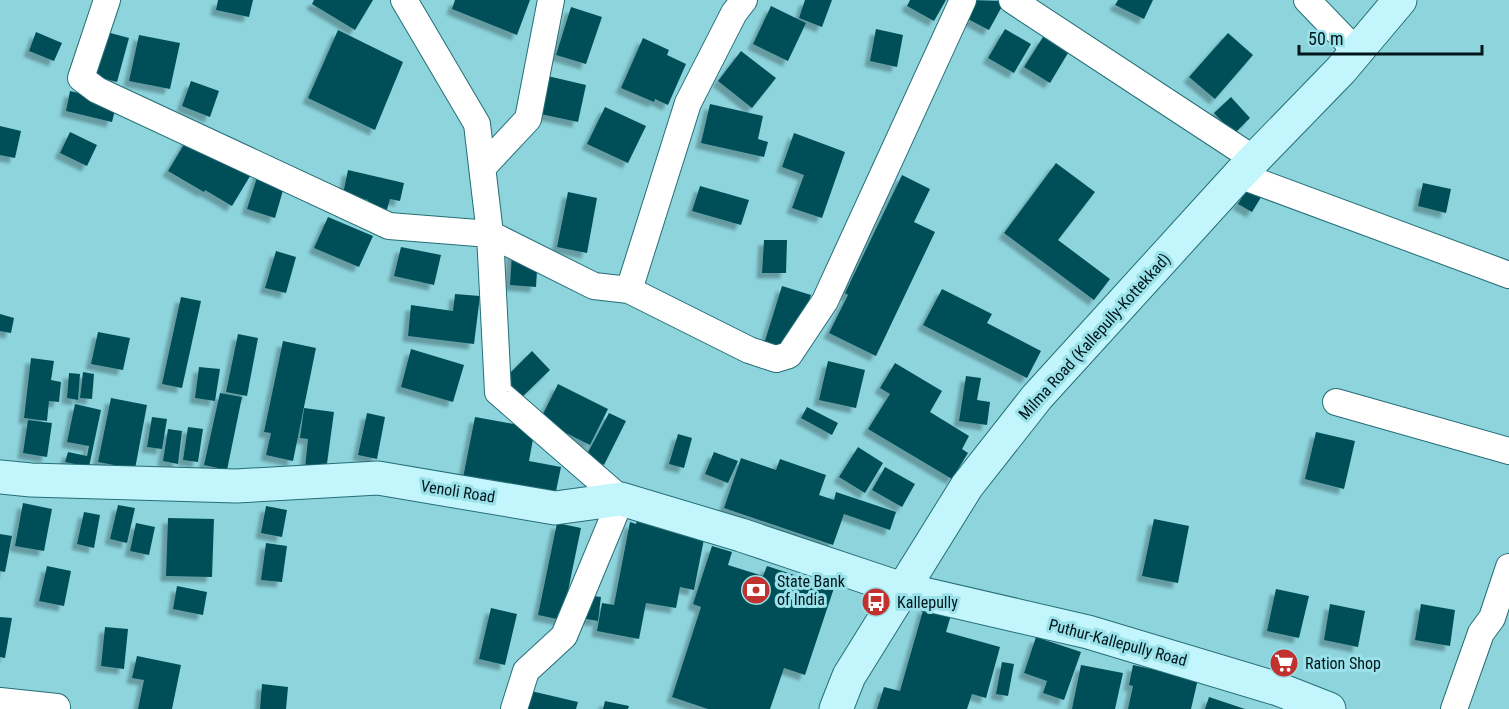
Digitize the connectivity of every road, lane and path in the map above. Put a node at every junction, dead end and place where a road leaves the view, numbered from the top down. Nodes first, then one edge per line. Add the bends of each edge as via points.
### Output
1 (107, 0) edge
2 (404, 0) edge
3 (551, 0) edge
4 (744, 0) edge
5 (963, 0) edge
6 (1012, 0) edge
7 (1307, 0) edge
8 (1400, 0) edge
9 (1357, 52) junction
10 (483, 167) junction
11 (1247, 167) junction
12 (490, 234) junction
13 (1509, 275) edge
14 (629, 290) junction
15 (1336, 402) dead end
16 (1509, 452) edge
17 (0, 477) edge
18 (621, 499) junction
19 (1509, 567) edge
20 (902, 589) junction
21 (0, 701) edge
22 (57, 707) dead end
23 (514, 709) edge
24 (836, 709) edge
25 (1329, 709) edge
26 (1454, 709) edge

1 - 12 street via 81,78 97,90 389,226
2 - 10 street via 477,124
3 - 10 street via 528,119
4 - 14 street via 688,103
5 - 14 street via 825,301 789,355 776,359 749,350
6 - 11 street
7 - 9 street
8 - 9 main road, Milma Road (Kallepully-Kottekkad)
9 - 11 main road, Milma Road (Kallepully-Kottekkad)
10 - 12 street
11 - 13 street
11 - 20 main road, Milma Road (Kallepully-Kottekkad) via 1037,397 967,486
12 - 14 street via 594,286
12 - 18 street via 498,392
15 - 16 street
17 - 18 main road, Venoli Road via 236,486 378,478 555,508
18 - 20 main road, Venoli Road
18 - 23 street via 564,636 526,671
19 - 26 street
20 - 24 main road, Milma Road (Kallepully-Kottekkad) via 849,676
20 - 25 main road, Puthur-Kallepully Road via 1088,632 1278,689
21 - 22 street

